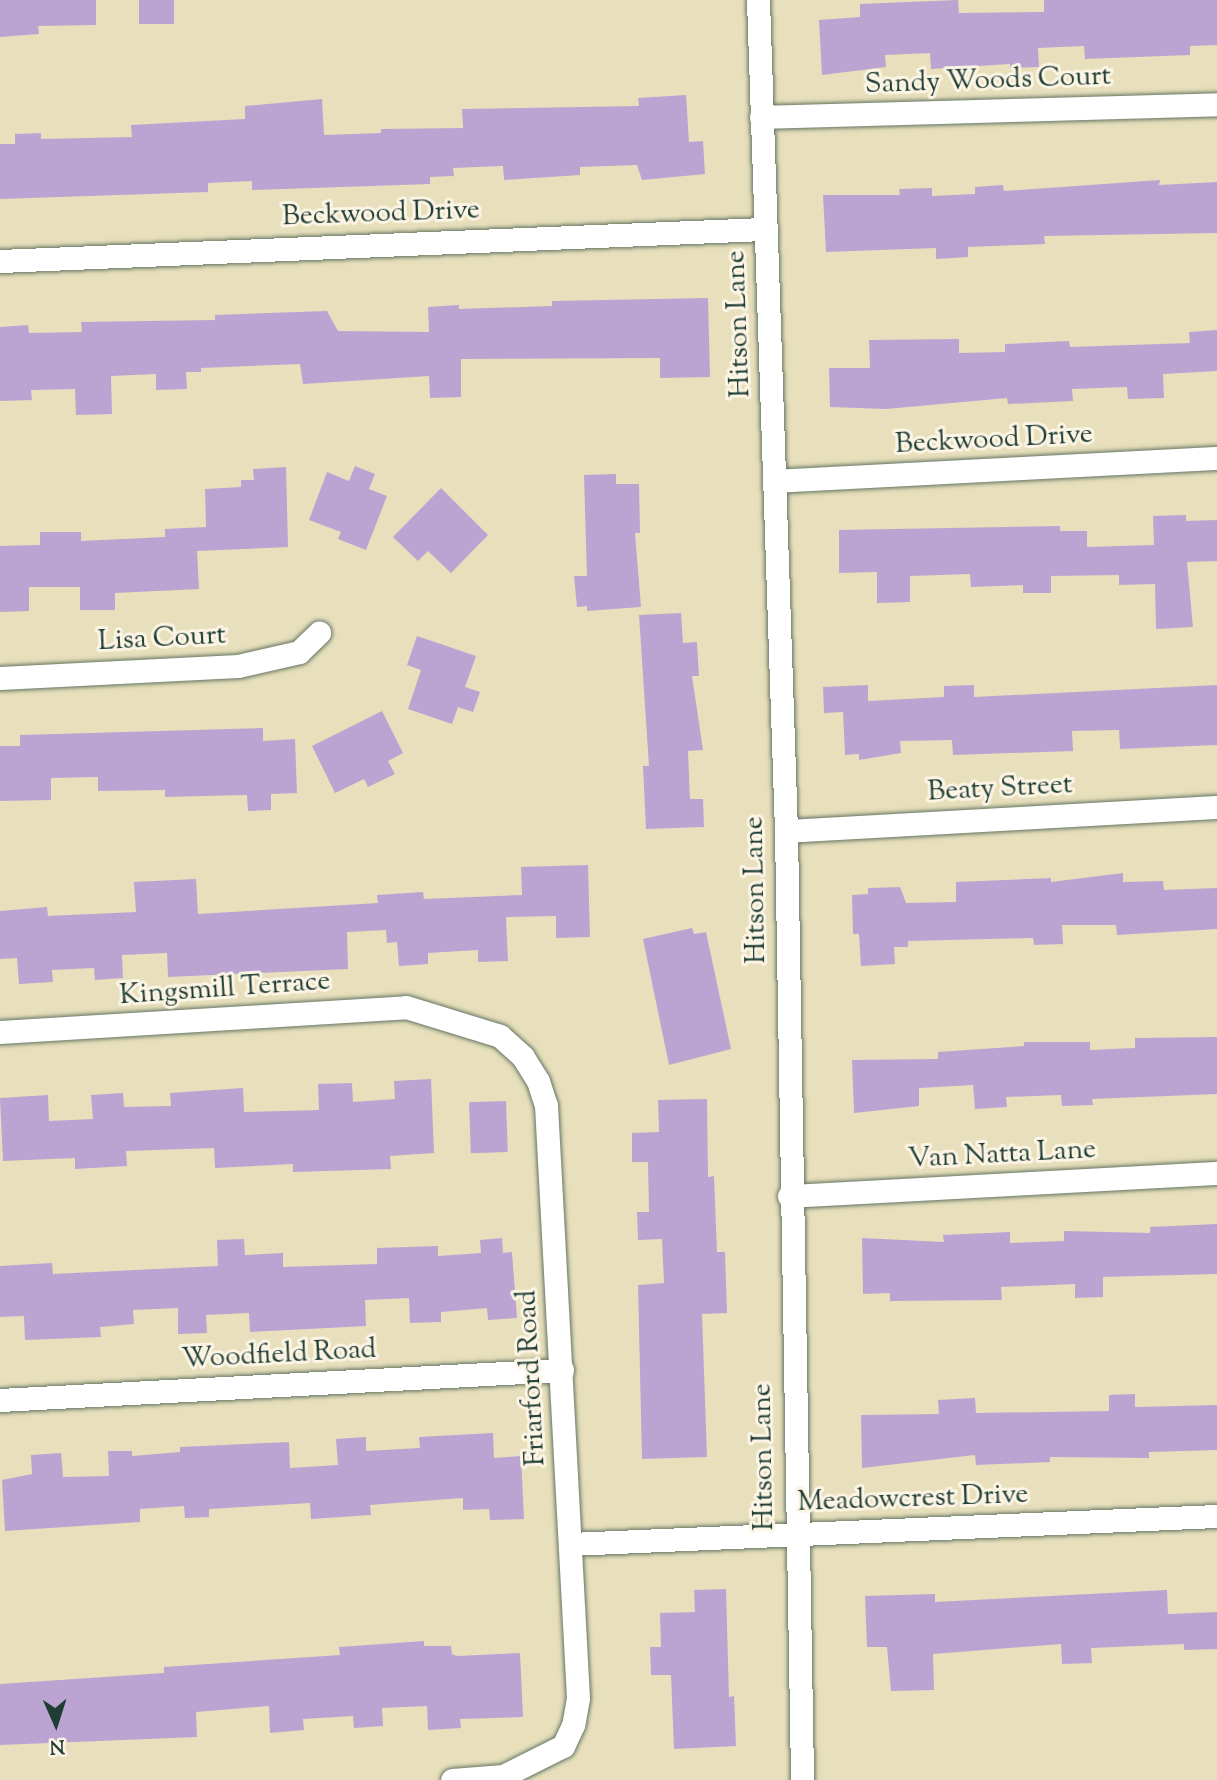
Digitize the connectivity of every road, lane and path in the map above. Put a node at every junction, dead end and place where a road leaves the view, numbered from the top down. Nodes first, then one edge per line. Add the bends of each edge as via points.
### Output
1 (758, 0) edge
2 (1217, 104) edge
3 (761, 117) junction
4 (765, 229) junction
5 (0, 261) edge
6 (1217, 458) edge
7 (774, 481) junction
8 (319, 633) dead end
9 (0, 678) edge
10 (1217, 807) edge
11 (786, 831) junction
12 (452, 1018) joint
13 (0, 1032) edge
14 (1217, 1173) edge
15 (789, 1196) junction
16 (562, 1370) junction
17 (0, 1400) edge
18 (1217, 1516) edge
19 (795, 1534) junction
20 (570, 1544) junction
21 (452, 1780) edge
22 (802, 1780) edge

1 - 3 street, Hitson Lane
2 - 3 street, Sandy Woods Court
3 - 4 street, Hitson Lane
4 - 5 street, Beckwood Drive
4 - 7 street, Hitson Lane
6 - 7 street, Beckwood Drive
7 - 11 street, Hitson Lane
8 - 9 street, Lisa Court via 299,652 238,666
10 - 11 street, Beaty Street
11 - 15 street, Hitson Lane
12 - 13 street, Kingsmill Terrace via 406,1007
12 - 16 street, Friarford Road via 500,1036 523,1057 547,1105
14 - 15 street, Van Natta Lane
15 - 19 street, Hitson Lane
16 - 17 street, Woodfield Road
16 - 20 street, Friarford Road
18 - 19 street, Meadowcrest Drive
19 - 20 street, Meadowcrest Drive
19 - 22 street, Hitson Lane
20 - 21 street, Friarford Road via 578,1698 563,1746 503,1776

